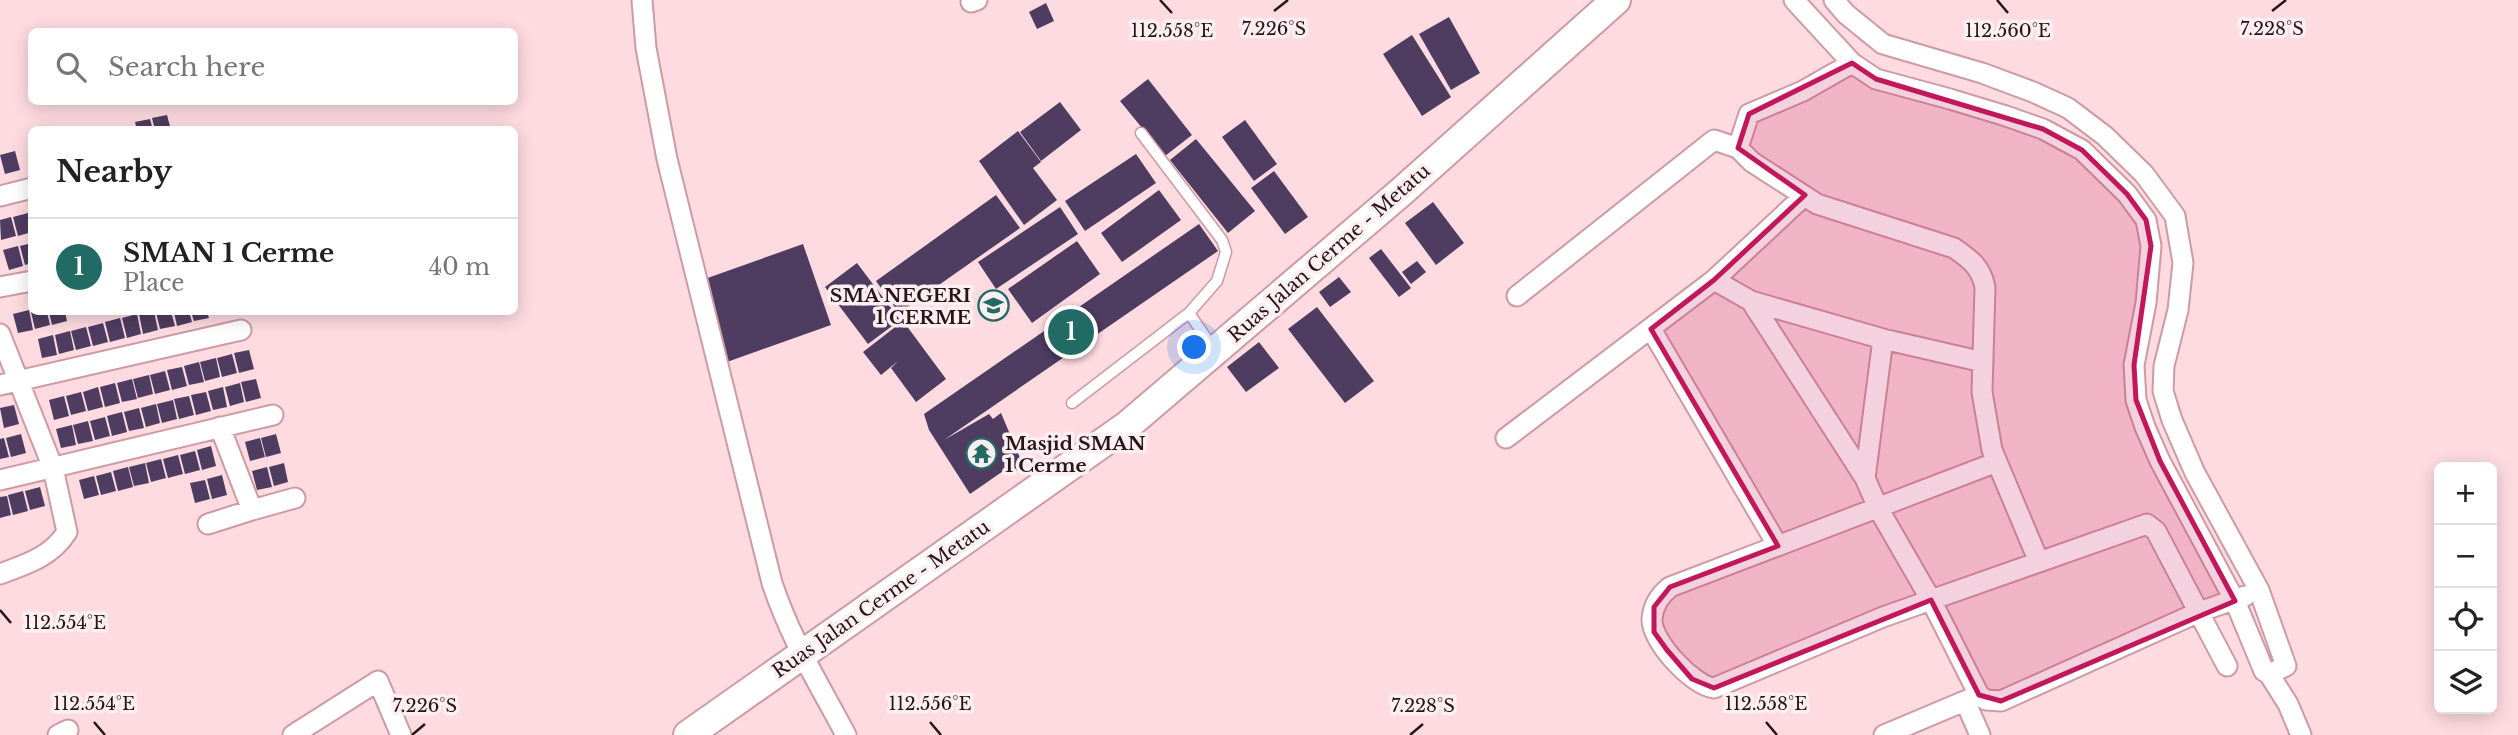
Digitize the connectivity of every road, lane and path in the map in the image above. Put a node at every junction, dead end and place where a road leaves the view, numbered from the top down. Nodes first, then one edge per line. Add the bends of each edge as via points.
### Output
1 (642, 0) edge
2 (1616, 0) edge
3 (1794, 0) edge
4 (1834, 0) edge
5 (1852, 64) junction
6 (1974, 71) junction
7 (2017, 86) junction
8 (1962, 103) junction
9 (2006, 116) junction
10 (1142, 133) dead end
11 (1738, 148) junction
12 (28, 189) edge
13 (0, 196) edge
14 (1804, 196) junction
15 (2175, 216) junction
16 (2146, 220) junction
17 (1714, 280) junction
18 (28, 282) edge
19 (0, 287) edge
20 (1517, 296) dead end
21 (1751, 301) junction
22 (1189, 313) junction
23 (1651, 328) junction
24 (241, 330) dead end
25 (0, 334) edge
26 (1883, 339) junction
27 (1215, 351) junction
28 (1983, 362) junction
29 (9, 383) edge
30 (1072, 403) dead end
31 (273, 415) dead end
32 (219, 427) junction
33 (1506, 438) dead end
34 (1997, 462) junction
35 (53, 468) junction
36 (1865, 478) junction
37 (0, 480) edge
38 (295, 498) dead end
39 (1878, 508) junction
40 (252, 510) junction
41 (208, 524) dead end
42 (1777, 546) junction
43 (2039, 562) junction
44 (0, 574) edge
45 (2259, 590) junction
46 (1931, 600) junction
47 (2235, 601) junction
48 (2199, 612) junction
49 (801, 654) junction
50 (2227, 666) dead end
51 (2269, 674) junction
52 (1972, 698) junction
53 (293, 735) edge
54 (401, 735) edge
55 (688, 735) edge
56 (846, 735) edge
57 (1884, 735) edge
58 (1980, 735) edge
59 (2301, 735) edge

1 - 49 street via 646,48 671,172 772,583
2 - 27 main road, Ruas Jalan Cerme - Metatu
3 - 5 street
4 - 6 street via 1884,44
5 - 8 street via 1876,79
5 - 11 street via 1749,114
6 - 7 street
6 - 8 street
7 - 9 street
7 - 15 street via 2068,108 2105,136 2144,174
8 - 9 street
9 - 16 street via 2082,150 2127,194
10 - 22 lane via 1222,240 1226,252 1217,281
11 - 14 street
11 - 20 street via 1714,140
12 - 13 street
14 - 17 street
14 - 28 street via 1954,248 1973,261 1985,287
15 - 16 street
15 - 45 street via 2183,263 2163,391 2195,472
16 - 47 street via 2151,246 2134,365 2136,400 2160,461
17 - 21 street
17 - 23 street
18 - 19 street
21 - 26 street
21 - 36 street
22 - 27 lane
22 - 30 lane
23 - 33 street
23 - 42 street
24 - 29 street
25 - 29 street
26 - 28 street
26 - 36 street
27 - 49 main road, Ruas Jalan Cerme - Metatu via 1128,425
28 - 34 street via 1982,392
29 - 35 street
31 - 32 street
32 - 35 street
32 - 40 street
34 - 39 street
34 - 43 street
35 - 37 street
35 - 44 street via 67,532 41,559
36 - 39 street
38 - 40 street
39 - 42 street
39 - 46 street
40 - 41 street
42 - 46 street via 1670,587 1660,596 1652,620 1654,632 1692,679 1705,688 1731,682
43 - 46 street
43 - 48 street via 2147,524 2156,531
45 - 47 street
45 - 51 street via 2286,660 2286,666
46 - 52 street
47 - 48 street
47 - 51 street
48 - 50 street
48 - 52 street via 2001,701
49 - 55 main road, Ruas Jalan Cerme - Metatu
49 - 56 street
51 - 59 street
52 - 57 street
52 - 58 street
53 - 54 street via 378,681

